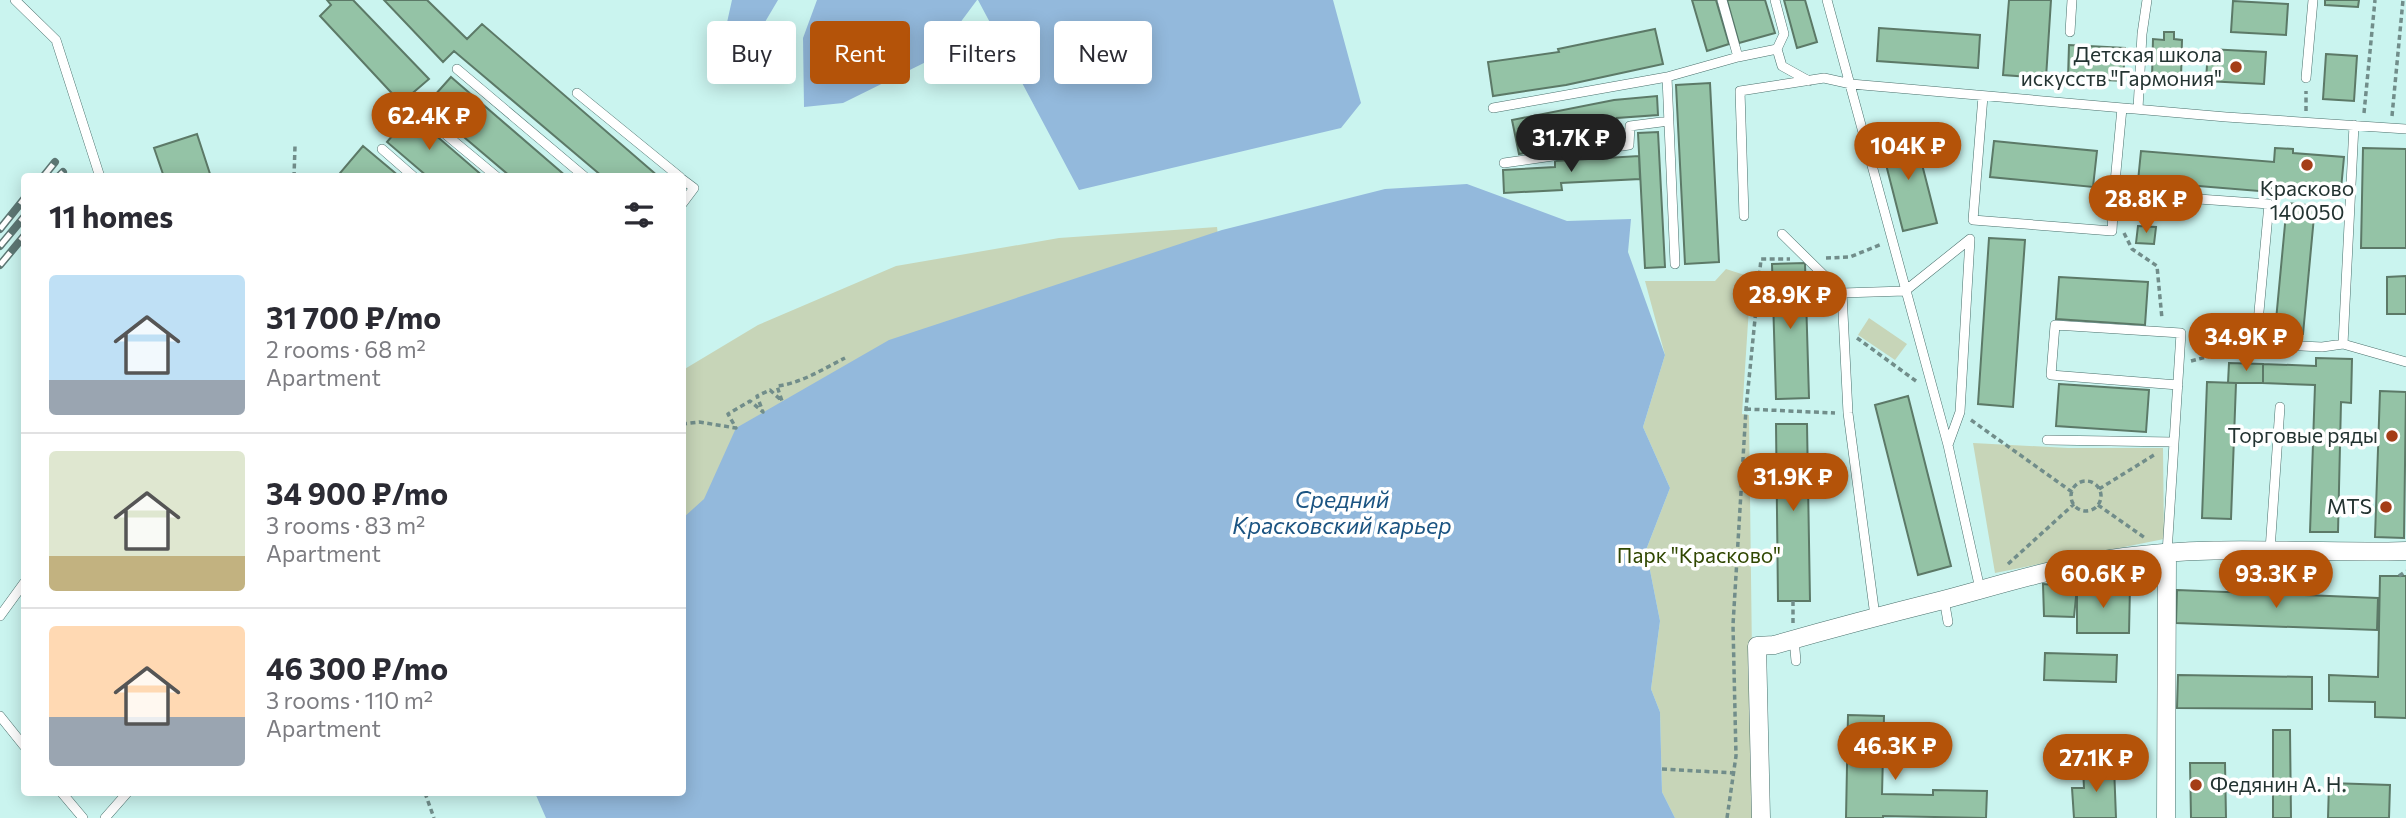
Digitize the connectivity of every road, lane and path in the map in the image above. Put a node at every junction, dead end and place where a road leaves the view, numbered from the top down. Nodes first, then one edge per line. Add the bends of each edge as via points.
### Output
1 (15, 0) edge
2 (1722, 0) edge
3 (1775, 0) edge
4 (1827, 0) edge
5 (2072, 0) edge
6 (2147, 0) edge
7 (2313, 0) edge
8 (2375, 0) edge
9 (2403, 0) edge
10 (2070, 32) dead end
11 (1777, 49) junction
12 (1738, 57) junction
13 (457, 69) dead end
14 (1667, 77) junction
15 (2306, 78) joint
16 (1809, 81) junction
17 (1851, 85) junction
18 (577, 93) dead end
19 (1983, 96) junction
20 (1493, 108) dead end
21 (2122, 108) junction
22 (2138, 109) junction
23 (1668, 121) junction
24 (2306, 122) junction
25 (432, 123) dead end
26 (2358, 126) junction
27 (2390, 128) junction
28 (2406, 129) edge
29 (295, 146) dead end
30 (382, 149) dead end
31 (1504, 163) dead end
32 (99, 173) edge
33 (294, 173) edge
34 (409, 173) edge
35 (492, 173) edge
36 (579, 173) edge
37 (675, 173) edge
38 (686, 182) edge
39 (2114, 193) junction
40 (686, 199) edge
41 (2350, 199) junction
42 (2269, 204) junction
43 (1744, 216) dead end
44 (2122, 230) dead end
45 (1783, 234) dead end
46 (1891, 240) junction
47 (1808, 259) junction
48 (1675, 264) dead end
49 (1905, 291) junction
50 (1842, 293) junction
51 (2163, 331) junction
52 (2256, 344) junction
53 (2343, 344) junction
54 (845, 358) dead end
55 (2406, 362) edge
56 (2179, 365) junction
57 (2178, 384) junction
58 (2280, 407) dead end
59 (1746, 409) junction
60 (1848, 413) junction
61 (686, 424) edge
62 (2048, 440) dead end
63 (2175, 442) junction
64 (1948, 444) junction
65 (2099, 489) junction
66 (2074, 504) junction
67 (2098, 505) junction
68 (2270, 550) junction
69 (2406, 551) edge
70 (2167, 554) junction
71 (2406, 571) edge
72 (2399, 576) dead end
73 (21, 587) edge
74 (1980, 589) junction
75 (1944, 599) junction
76 (1793, 601) dead end
77 (0, 616) edge
78 (1875, 616) junction
79 (1948, 622) dead end
80 (1793, 635) junction
81 (1796, 661) dead end
82 (0, 716) edge
83 (21, 742) edge
84 (1662, 769) dead end
85 (1734, 773) junction
86 (65, 796) edge
87 (124, 796) edge
88 (426, 796) edge
89 (83, 818) edge
90 (104, 818) edge
91 (434, 818) edge
92 (1727, 818) edge
93 (1761, 818) edge
94 (2166, 818) edge

1 - 32 lane via 56,40
2 - 12 lane
3 - 11 lane via 1784,34
4 - 17 lane
5 - 10 lane
6 - 22 lane
7 - 15 lane
8 - 26 path
9 - 27 path
11 - 12 lane
11 - 16 lane via 1782,66
12 - 14 lane
13 - 36 lane
14 - 20 lane
14 - 23 lane
15 - 24 path
16 - 17 lane via 1824,78
16 - 43 lane via 1740,91
17 - 19 lane
17 - 46 lane
18 - 37 lane
19 - 21 lane
19 - 39 lane via 1973,220 2112,231
21 - 22 lane
21 - 39 lane
22 - 24 lane
23 - 31 lane via 1630,126 1629,145
23 - 48 lane
24 - 26 lane
25 - 35 lane
26 - 27 lane
26 - 41 lane
27 - 28 lane
29 - 33 path
30 - 34 lane
38 - 40 lane via 694,188
39 - 42 lane
41 - 42 path via 2284,194
41 - 53 lane
42 - 52 lane
44 - 51 path via 2132,249 2157,267
45 - 47 lane
46 - 47 path via 1850,257
46 - 49 lane
47 - 50 lane
47 - 59 path via 1761,259
49 - 50 lane
49 - 64 lane
49 - 64 lane via 1970,239 1959,412
50 - 60 lane
51 - 56 lane via 2181,332
51 - 57 lane via 2055,325 2051,375
52 - 53 lane
52 - 56 path
53 - 55 lane
54 - 61 path via 777,386 782,401 770,390 757,396 763,412 750,401 728,414 736,428
56 - 57 lane
57 - 63 lane
58 - 68 lane
59 - 60 path
59 - 85 path via 1733,625
60 - 78 lane
62 - 63 lane
63 - 65 path
63 - 70 lane
64 - 74 lane
65 - 66 path via 2090,482 2078,483 2072,492
65 - 67 path
66 - 67 path via 2084,510
66 - 74 path
67 - 70 path
68 - 69 street
68 - 70 street
70 - 74 street via 2124,557
70 - 94 street
71 - 72 path
73 - 77 lane
74 - 75 street
75 - 78 street
75 - 79 lane
76 - 80 path
78 - 80 street
80 - 81 lane
80 - 93 street via 1774,645 1757,646
82 - 83 lane
84 - 85 path
85 - 92 path
86 - 89 lane
87 - 90 lane
88 - 91 path

